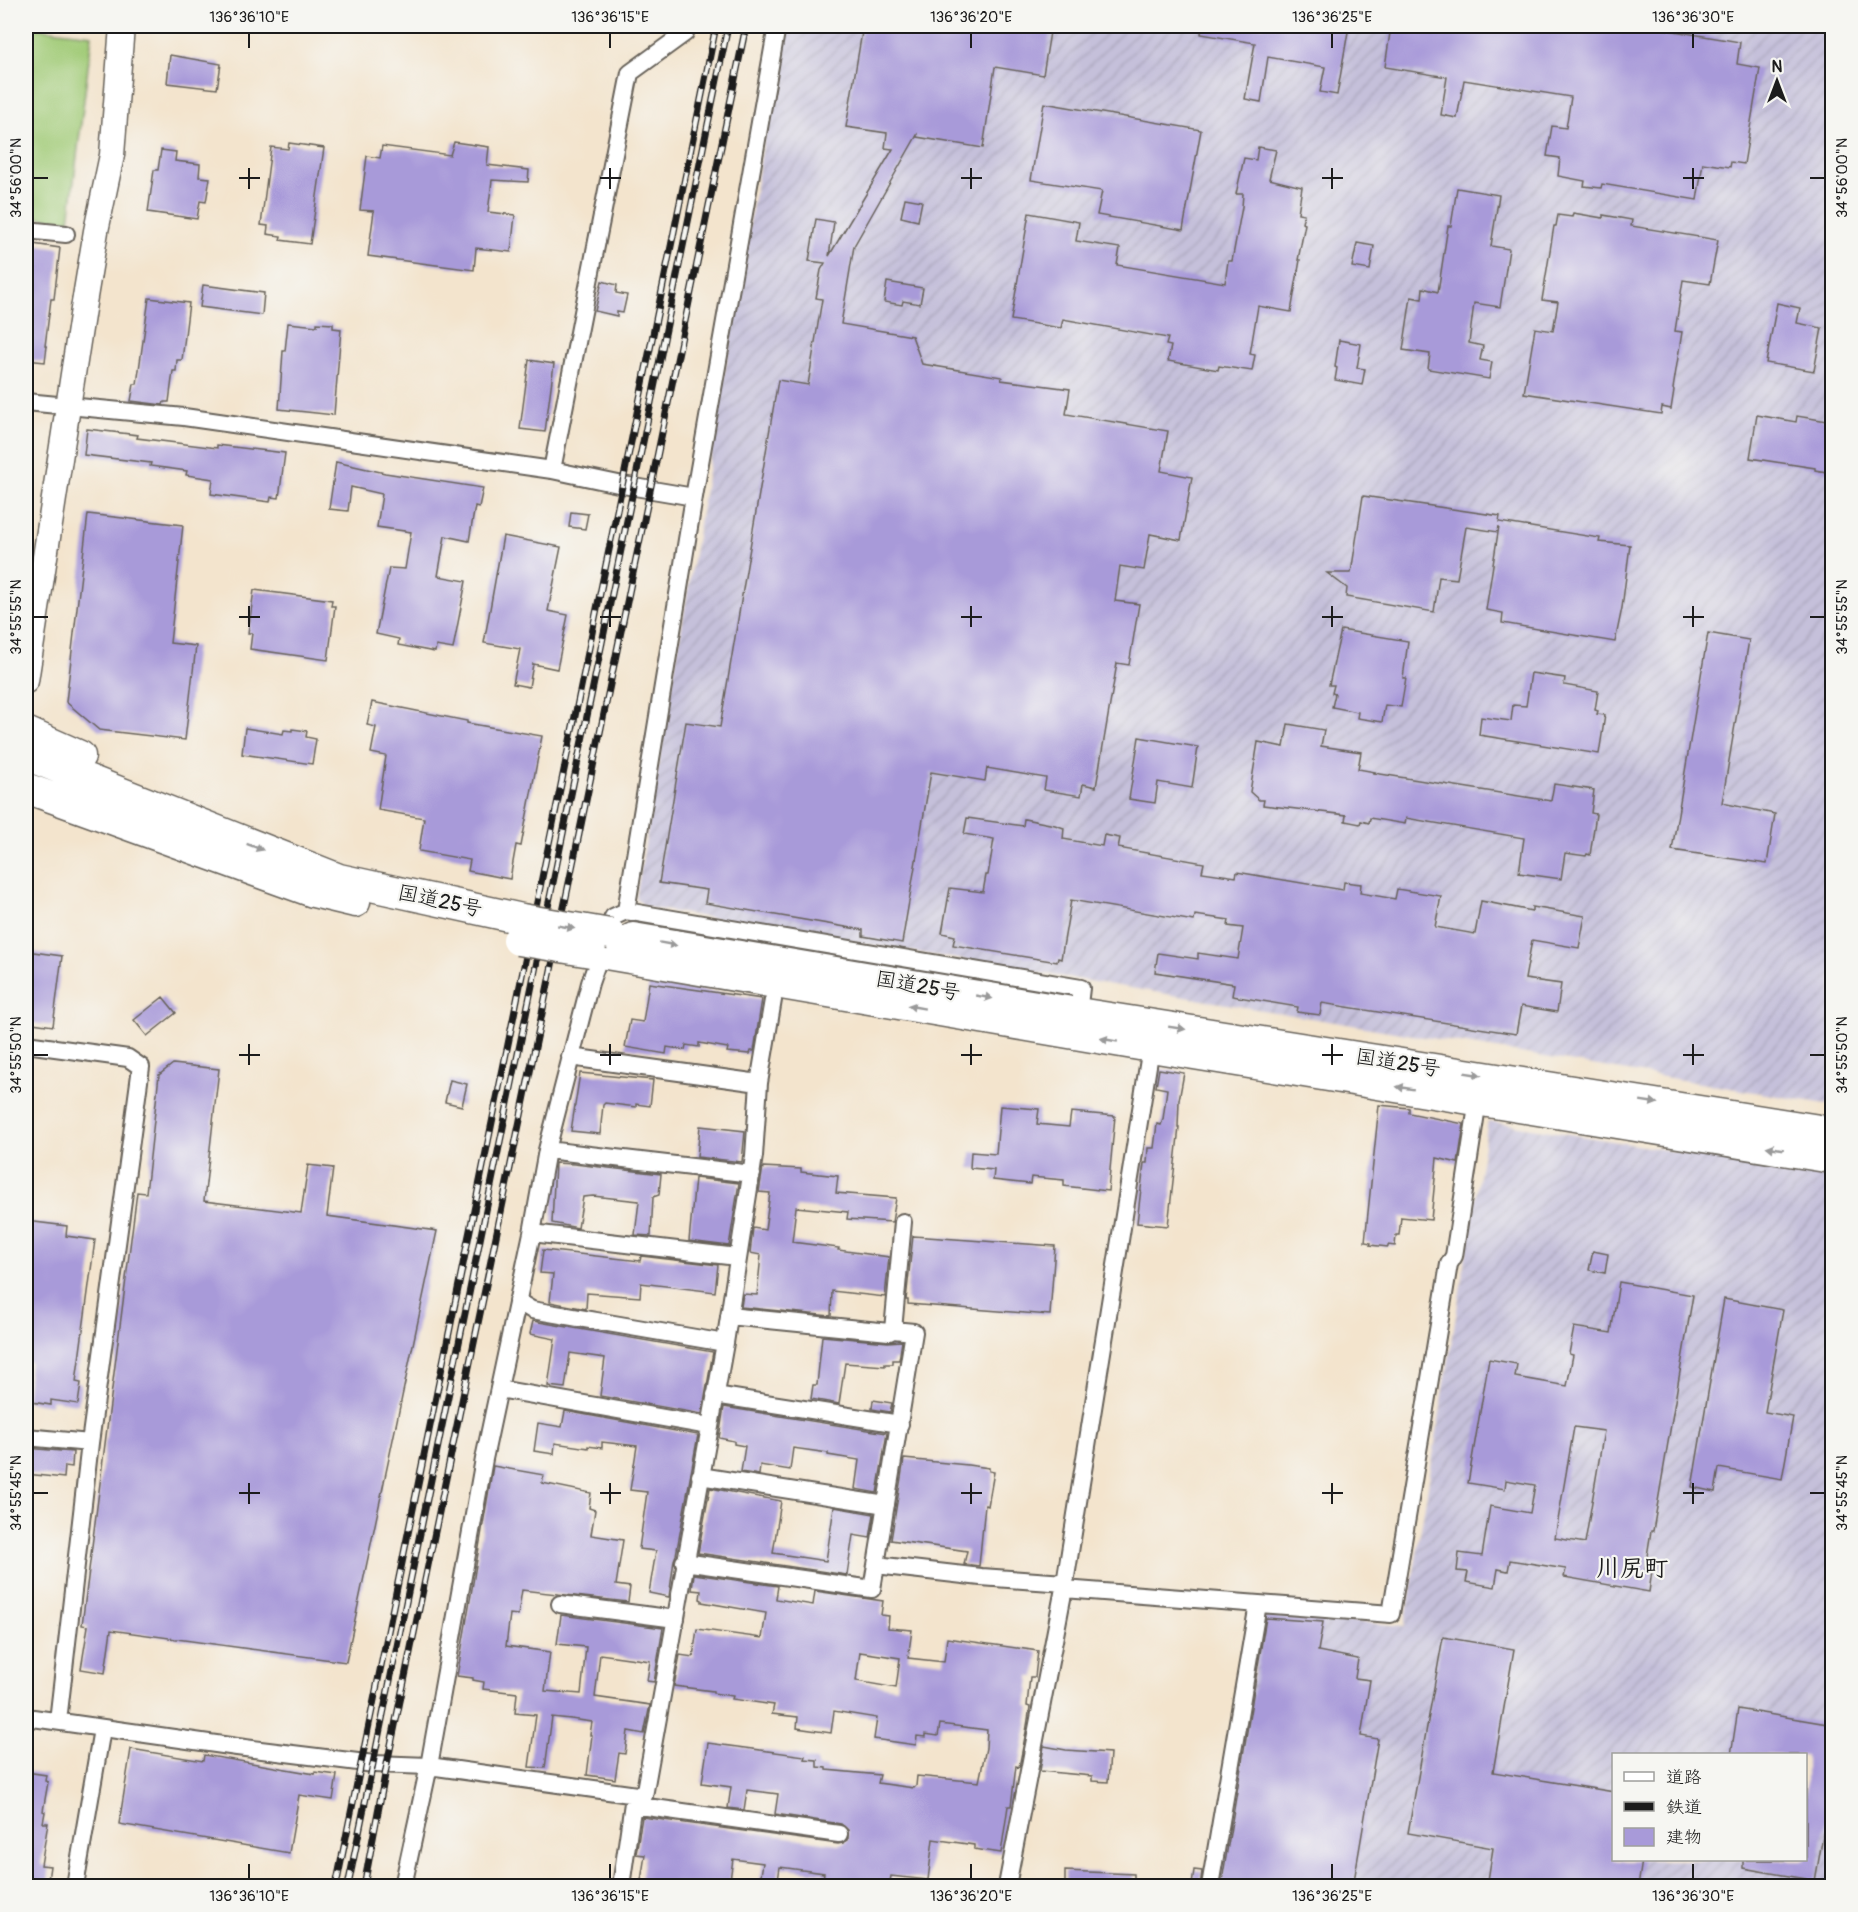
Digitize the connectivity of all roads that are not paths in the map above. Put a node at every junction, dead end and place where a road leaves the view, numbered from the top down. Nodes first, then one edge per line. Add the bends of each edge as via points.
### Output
1 (123, 26) edge
2 (687, 26) edge
3 (777, 26) edge
4 (26, 230) edge
5 (66, 234) dead end
6 (26, 402) edge
7 (67, 407) junction
8 (552, 470) junction
9 (694, 497) junction
10 (26, 681) edge
11 (26, 732) edge
12 (26, 755) edge
13 (26, 788) edge
14 (26, 807) edge
15 (223, 834) junction
16 (238, 865) junction
17 (520, 930) junction
18 (614, 933) junction
19 (773, 1000) dead end
20 (26, 1044) edge
21 (1150, 1047) junction
22 (570, 1057) junction
23 (759, 1083) junction
24 (1478, 1100) junction
25 (1833, 1132) edge
26 (547, 1150) junction
27 (1833, 1158) edge
28 (752, 1173) junction
29 (903, 1222) dead end
30 (532, 1233) junction
31 (738, 1257) junction
32 (517, 1301) junction
33 (729, 1316) junction
34 (893, 1330) junction
35 (725, 1343) junction
36 (499, 1389) junction
37 (715, 1395) junction
38 (900, 1424) junction
39 (709, 1426) junction
40 (26, 1437) edge
41 (90, 1443) junction
42 (700, 1476) junction
43 (886, 1505) junction
44 (684, 1562) junction
45 (876, 1565) junction
46 (1065, 1586) junction
47 (561, 1604) dead end
48 (1258, 1604) junction
49 (676, 1619) junction
50 (26, 1717) edge
51 (58, 1721) junction
52 (102, 1729) junction
53 (429, 1766) junction
54 (633, 1800) junction
55 (839, 1834) dead end
56 (75, 1887) edge
57 (403, 1887) edge
58 (621, 1887) edge
59 (1007, 1887) edge
60 (1210, 1887) edge

1 - 7 street via 112,155
2 - 8 street via 685,33 630,73
3 - 9 street
4 - 5 street
6 - 7 street
7 - 8 street via 184,417
7 - 10 street
8 - 9 street
9 - 18 street
11 - 15 highway via 217,817
12 - 15 highway, 国道25号
13 - 16 highway, 国道25号
14 - 16 highway via 203,872
15 -> 17 highway, 国道25号 via 339,879
16 - 17 highway, 国道25号 via 313,892
17 - 18 highway, 国道25号, bridge
21 -> 18 highway, 国道25号
18 - 22 street via 613,917
18 -> 25 highway, 国道25号 via 1078,1012
19 - 23 street
20 - 41 street via 128,1058 141,1066
24 -> 21 highway, 国道25号
21 - 46 street
22 - 23 street
22 - 26 street
23 - 28 street
27 -> 24 highway, 国道25号
24 - 48 street via 1391,1614
26 - 28 street
26 - 30 street
28 - 31 street
29 - 34 street
30 - 31 street
30 - 32 street
31 - 33 street
32 - 35 street via 532,1310
32 - 36 street
33 - 34 street
33 - 35 street
34 - 38 street via 914,1332
35 - 37 street
36 - 39 street
36 - 53 street
37 - 38 street
37 - 39 street
38 - 43 street
39 - 42 street
40 - 41 street
41 - 51 street
42 - 43 street
42 - 44 street
43 - 45 street
44 - 45 street via 872,1590
44 - 49 street
45 - 46 street
46 - 48 street
46 - 59 street
47 - 49 street
48 - 60 street
49 - 54 street via 644,1796
50 - 51 street
51 - 52 street
52 - 53 street via 374,1764
52 - 56 street
53 - 54 street
53 - 57 street
54 - 55 street
54 - 58 street

